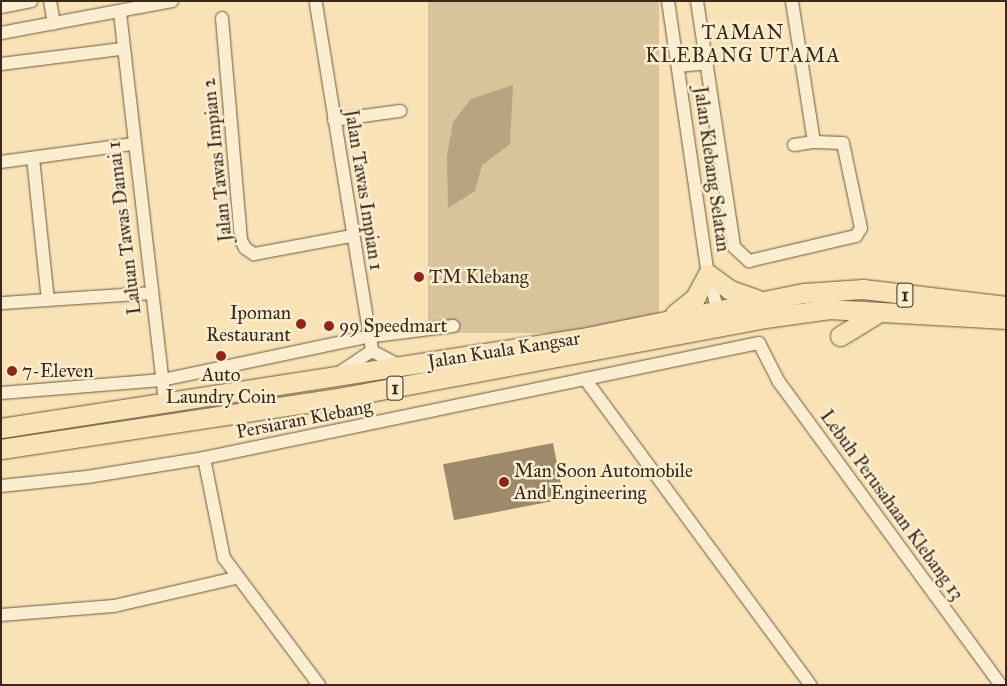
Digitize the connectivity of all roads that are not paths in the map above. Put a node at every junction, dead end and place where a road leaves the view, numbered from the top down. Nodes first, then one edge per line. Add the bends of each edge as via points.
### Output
1 (31, 1) edge
2 (50, 1) edge
3 (172, 1) edge
4 (668, 1) edge
5 (697, 1) edge
6 (792, 1) edge
7 (316, 4) dead end
8 (1, 7) edge
9 (120, 13) junction
10 (222, 18) dead end
11 (54, 24) junction
12 (1, 33) edge
13 (122, 49) junction
14 (706, 63) junction
15 (1, 64) edge
16 (679, 66) junction
17 (400, 111) dead end
18 (334, 120) junction
19 (814, 142) junction
20 (133, 144) junction
21 (794, 145) dead end
22 (33, 158) junction
23 (1, 162) edge
24 (351, 236) junction
25 (708, 274) junction
26 (151, 293) junction
27 (48, 300) junction
28 (760, 300) junction
29 (1, 303) edge
30 (1006, 306) edge
31 (717, 310) junction
32 (878, 312) junction
33 (769, 317) junction
34 (670, 318) junction
35 (1006, 319) edge
36 (452, 326) dead end
37 (840, 336) dead end
38 (370, 337) junction
39 (759, 343) joint
40 (608, 347) junction
41 (372, 351) junction
42 (400, 366) junction
43 (332, 376) junction
44 (585, 379) junction
45 (162, 380) junction
46 (1, 393) edge
47 (165, 403) junction
48 (1, 428) edge
49 (1, 449) edge
50 (204, 458) junction
51 (1, 486) edge
52 (236, 578) junction
53 (1, 615) edge
54 (319, 685) edge
55 (811, 685) edge
56 (1001, 685) edge

1 - 8 street
2 - 11 street
3 - 9 street
4 - 16 street, Jalan Klebang Selatan
5 - 14 street
6 - 19 street
7 - 18 street, Jalan Tawas Impian 1
9 - 11 street
9 - 13 street, Laluan Tawas Damai 1
10 - 24 street, Jalan Tawas Impian 2 via 241,240 254,254
11 - 12 street
13 - 15 street
13 - 20 street, Laluan Tawas Damai 1
14 - 16 street
14 - 19 street via 734,247 743,259 759,259 856,236 861,231 843,143
16 - 25 street, Jalan Klebang Selatan
17 - 18 street
18 - 24 street, Jalan Tawas Impian 1
19 - 21 street
20 - 22 street
20 - 26 street, Laluan Tawas Damai 1
22 - 23 street
22 - 27 street
24 - 38 street, Jalan Tawas Impian 1
25 - 28 highway via 730,290
25 - 31 street, Jalan Klebang Selatan
25 - 34 highway via 696,298
26 - 27 street
26 - 45 street, Laluan Tawas Damai 1
27 - 29 street
28 - 30 highway, Jalan Kuala Kangsar / 1 via 863,289
28 - 31 highway, Jalan Kuala Kangsar / 1
31 - 33 highway
31 - 34 highway, Jalan Kuala Kangsar / 1
31 - 40 highway via 684,326 618,341
32 - 33 highway, Jalan Kuala Kangsar / 1 via 828,309
32 - 35 highway, Jalan Kuala Kangsar / 1
32 - 37 highway
33 - 40 highway, Jalan Kuala Kangsar / 1
34 - 42 highway, Jalan Kuala Kangsar / 1 via 582,338
36 - 38 street
38 - 41 street, Jalan Tawas Impian 1
38 - 45 street
39 - 44 street, Persiaran Klebang
39 - 56 street, Lebuh Perusahaan Klebang 13 via 778,382
40 - 49 highway, Jalan Kuala Kangsar / 1 via 343,397
41 - 42 street
41 - 43 street
42 - 43 highway, Jalan Kuala Kangsar / 1
43 - 47 highway, Jalan Kuala Kangsar / 1
44 - 50 street, Persiaran Klebang
44 - 55 street
45 - 46 street
45 - 47 street, Laluan Tawas Damai 1
47 - 48 highway, Jalan Kuala Kangsar / 1
50 - 51 street, Persiaran Klebang via 87,477
50 - 52 street via 218,539
52 - 53 street via 114,606
52 - 54 street

